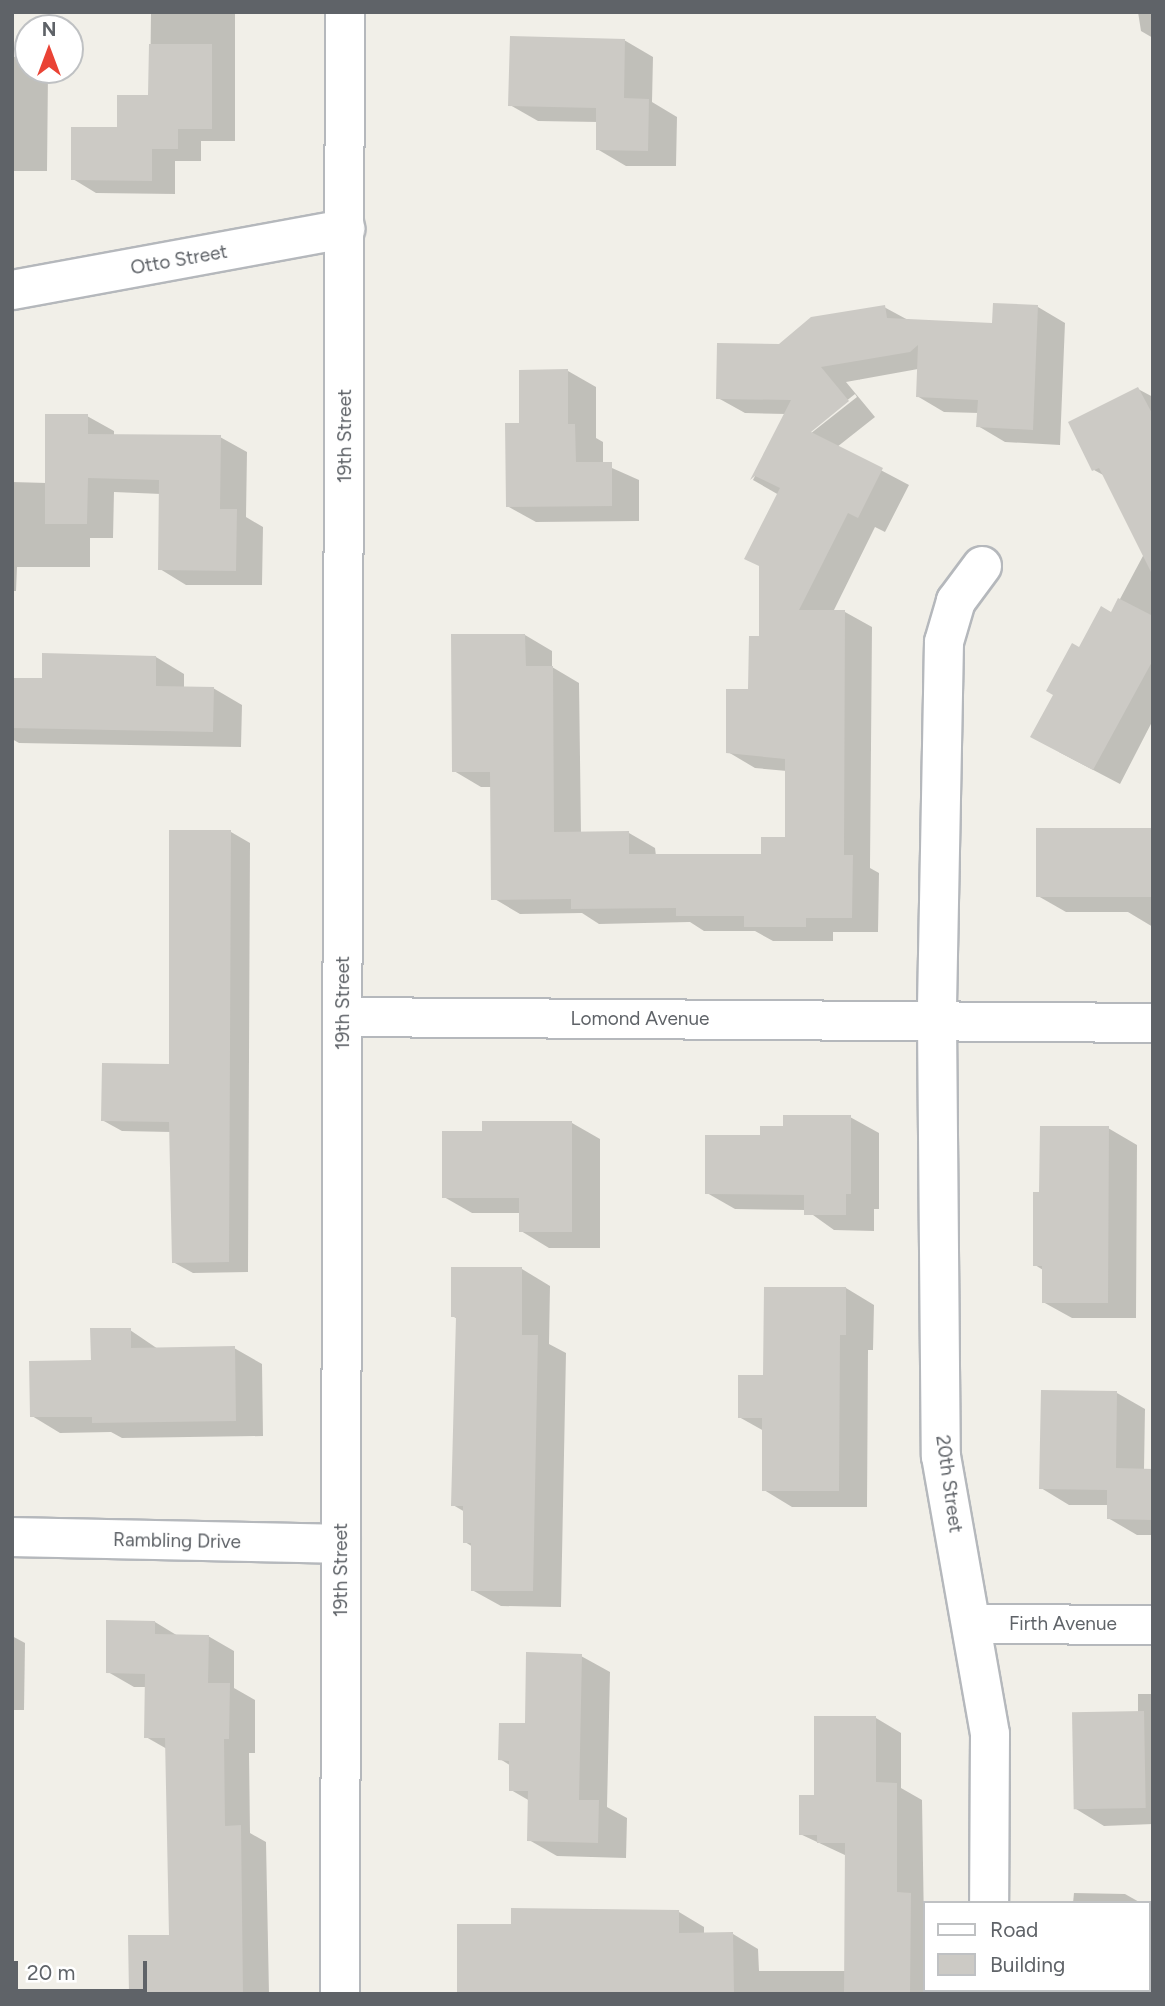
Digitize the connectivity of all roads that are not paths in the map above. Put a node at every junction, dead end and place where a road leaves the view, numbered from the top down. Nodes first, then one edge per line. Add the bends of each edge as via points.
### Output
1 (345, 12) edge
2 (345, 229) junction
3 (12, 290) edge
4 (982, 566) dead end
5 (342, 1017) junction
6 (937, 1021) junction
7 (1153, 1023) edge
8 (12, 1537) edge
9 (341, 1544) junction
10 (973, 1624) junction
11 (1153, 1625) edge
12 (989, 1901) edge
13 (340, 1994) edge

1 - 2 street, 19th Street
2 - 3 street, Otto Street
2 - 5 street, 19th Street
4 - 6 street via 956,601 944,642
5 - 6 street, Lomond Avenue
5 - 9 street, 19th Street
6 - 7 street, Lomond Avenue
6 - 10 street, 20th Street via 941,1456
8 - 9 street, Rambling Drive
9 - 13 street, 19th Street
10 - 11 street, Firth Avenue
10 - 12 street, 20th Street via 990,1734

